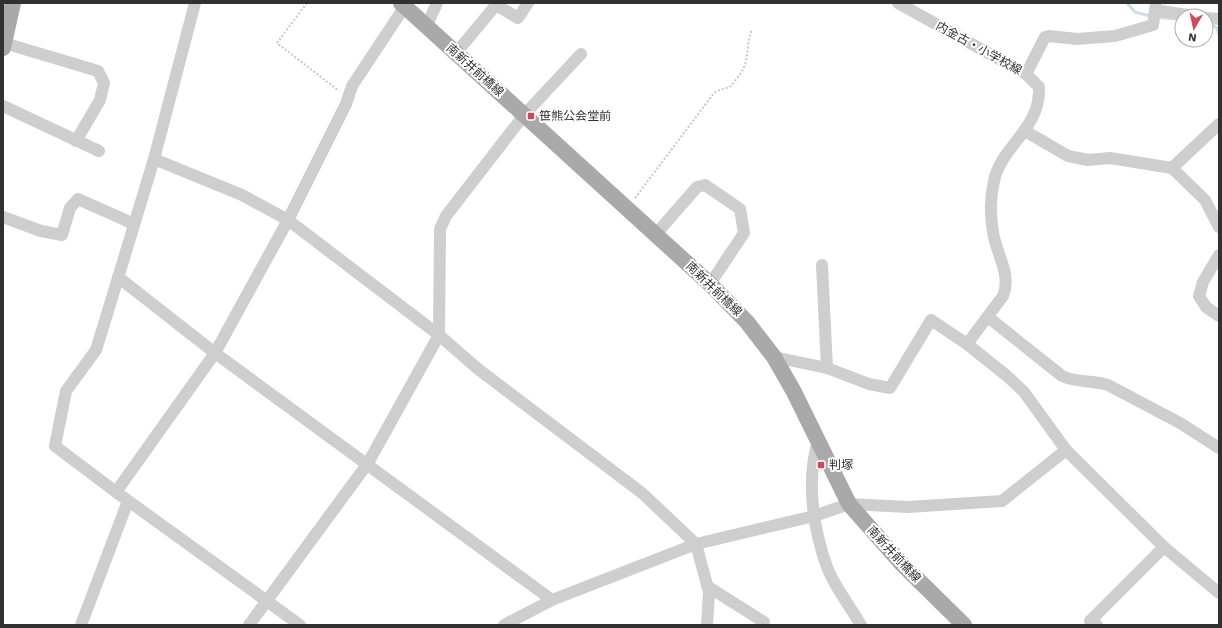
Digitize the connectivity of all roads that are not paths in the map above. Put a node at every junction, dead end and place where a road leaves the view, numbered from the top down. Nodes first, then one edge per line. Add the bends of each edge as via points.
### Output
1 (13, 3) edge
2 (195, 3) edge
3 (437, 3) edge
4 (528, 3) edge
5 (898, 3) edge
6 (403, 5) edge
7 (1156, 7) edge
8 (1174, 11) edge
9 (6, 20) edge
10 (426, 27) junction
11 (4, 46) edge
12 (456, 53) junction
13 (581, 54) dead end
14 (1026, 74) junction
15 (3, 106) edge
16 (524, 115) junction
17 (1219, 124) edge
18 (1025, 131) junction
19 (76, 140) junction
20 (99, 151) dead end
21 (154, 159) junction
22 (1172, 168) junction
23 (3, 217) edge
24 (288, 220) junction
25 (134, 224) junction
26 (1219, 227) edge
27 (656, 234) junction
28 (1219, 255) edge
29 (822, 265) dead end
30 (118, 277) junction
31 (710, 284) junction
32 (1219, 316) edge
33 (988, 317) junction
34 (439, 335) junction
35 (967, 344) junction
36 (215, 353) junction
37 (774, 357) junction
38 (827, 368) junction
39 (818, 441) junction
40 (1219, 448) edge
41 (1066, 450) junction
42 (368, 463) junction
43 (116, 492) junction
44 (128, 501) junction
45 (849, 504) junction
46 (814, 516) junction
47 (696, 544) junction
48 (1164, 547) junction
49 (707, 586) junction
50 (1219, 593) edge
51 (552, 600) junction
52 (266, 601) junction
53 (764, 622) dead end
54 (81, 625) edge
55 (249, 625) edge
56 (300, 625) edge
57 (504, 625) edge
58 (707, 625) edge
59 (861, 625) edge
60 (964, 625) edge
61 (1097, 625) edge

1 - 9 main road
2 - 21 street
3 - 10 street
4 - 12 street via 518,18 496,5
5 - 14 street, 内金古・小学校線
6 - 10 main road, 南新井前橋線
6 - 24 street via 352,86
7 - 8 street
7 - 14 street via 1153,25 1115,36 1077,39 1045,37
9 - 11 main road
10 - 12 main road, 南新井前橋線
11 - 19 street via 98,71 104,83 100,100
12 - 16 main road, 南新井前橋線
13 - 16 street
14 - 18 street, 内金古・小学校線 via 1038,87 1039,96
15 - 19 street
16 - 27 main road, 南新井前橋線
16 - 34 street via 446,216 440,229
17 - 22 street
18 - 22 street via 1068,156 1088,160 1118,159
18 - 33 street, 内金古・小学校線 via 1008,151 994,179 990,215 993,234 1006,272 1007,287
19 - 20 street
21 - 24 street via 242,194
21 - 25 street
22 - 26 street via 1205,200
23 - 25 street via 41,231 62,235 70,208 78,199
24 - 34 street
24 - 36 street
25 - 30 street
27 - 31 main road, 南新井前橋線
27 - 31 street via 697,187 705,185 740,209 744,233
28 - 32 street via 1203,282 1199,296 1206,307
29 - 38 street
30 - 36 street
30 - 43 street via 96,350 66,391 55,446
31 - 37 main road, 南新井前橋線 via 747,322
33 - 35 street, 内金古・小学校線
33 - 40 street via 1062,376 1070,380 1095,381 1108,385 1180,423
34 - 42 street
34 - 47 street via 478,369 642,493
35 - 38 street via 931,320 890,388 862,382
35 - 41 street via 1024,392
36 - 42 street
36 - 43 street
37 - 38 street
37 - 39 main road, 南新井前橋線
39 - 45 main road, 南新井前橋線
39 - 46 street via 812,460
41 - 45 street via 1002,501 908,507
41 - 48 street
42 - 51 street
42 - 52 street
43 - 44 street
44 - 52 street
44 - 54 street
45 - 46 street
45 - 60 main road, 南新井前橋線 via 896,558
46 - 47 street
46 - 59 street via 827,568
47 - 49 street
47 - 51 street
48 - 50 street
48 - 61 street via 1090,621
49 - 53 street
49 - 58 street
51 - 57 street
52 - 55 street
52 - 56 street

